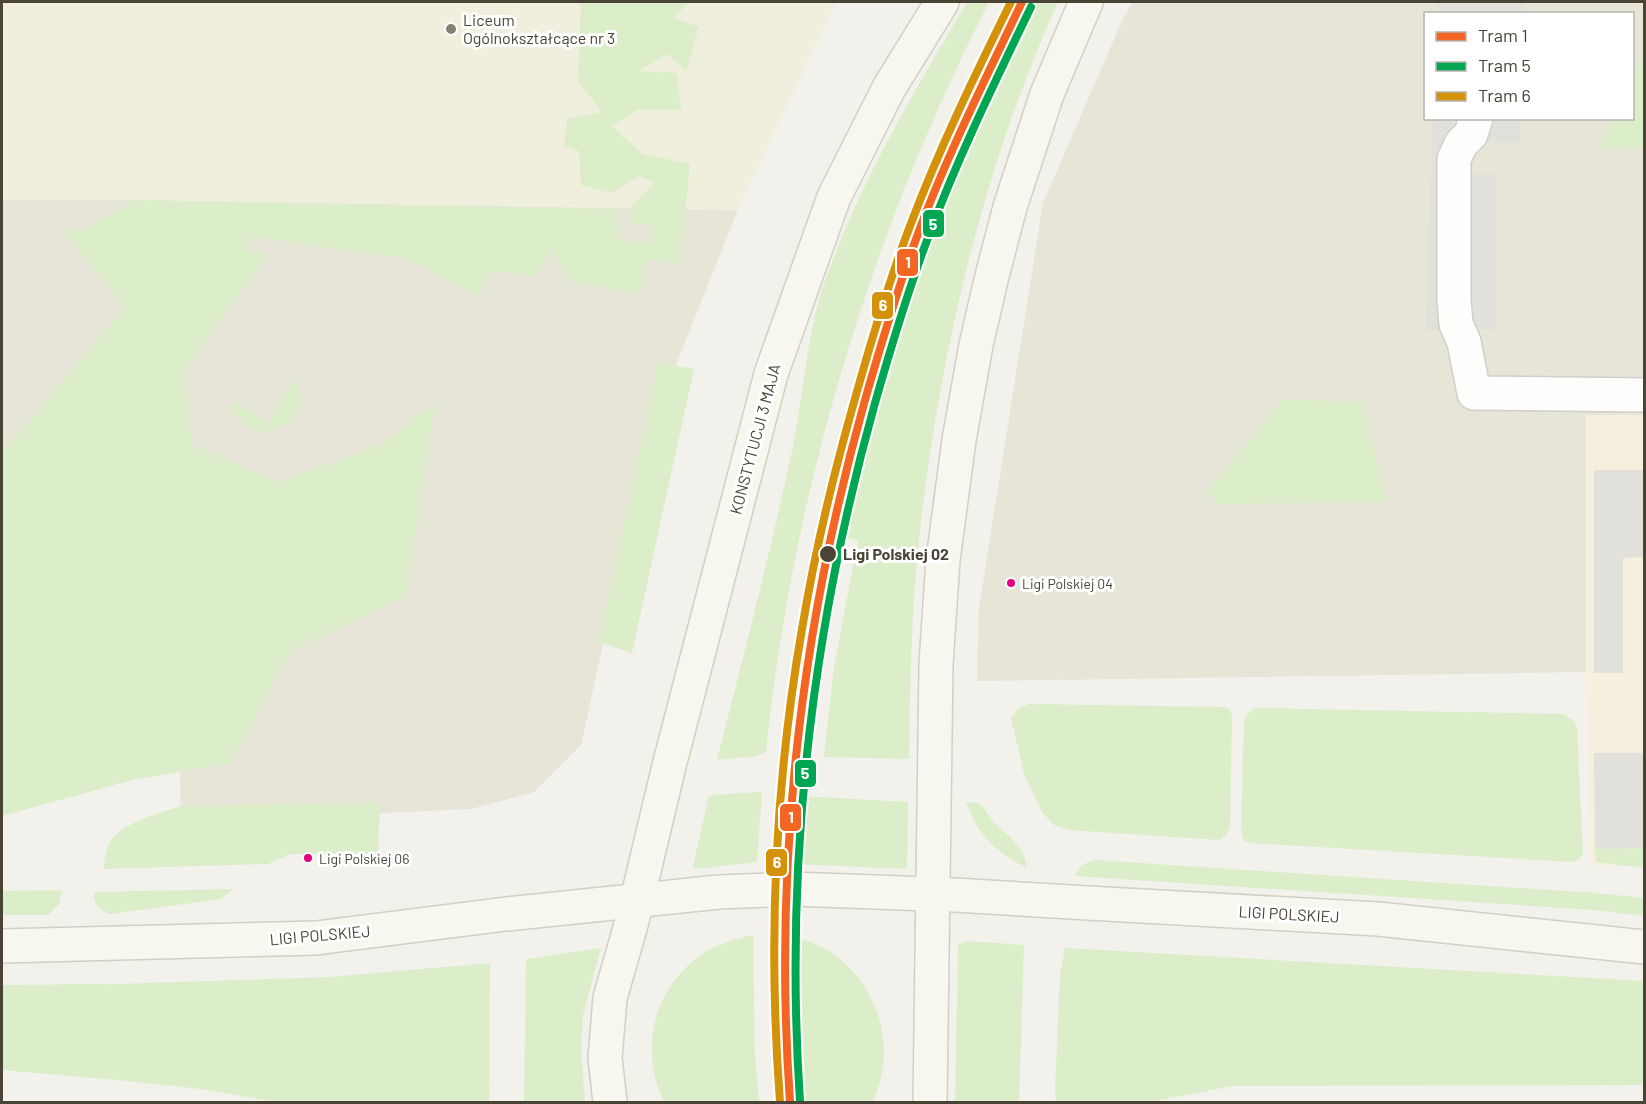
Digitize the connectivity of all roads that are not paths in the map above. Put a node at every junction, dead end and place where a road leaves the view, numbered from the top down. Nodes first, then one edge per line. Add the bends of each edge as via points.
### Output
1 (942, 2) edge
2 (1086, 2) edge
3 (1475, 120) edge
4 (1644, 395) edge
5 (933, 894) junction
6 (636, 901) junction
7 (2, 946) edge
8 (1644, 947) edge
9 (610, 1102) edge
10 (930, 1102) edge

1 - 6 street, KONSTYTUCJI 3 MAJA via 889,88 834,197 771,374
2 - 5 street via 1047,94 1010,207 964,403 938,623
3 - 4 street via 1455,159 1454,209 1456,324 1464,342 1474,393
5 - 6 street, LIGI POLSKIEJ via 793,889
5 - 8 street, LIGI POLSKIEJ via 1378,919
5 - 10 street
6 - 7 street, LIGI POLSKIEJ via 316,938
6 - 9 street, KONSTYTUCJI 3 MAJA via 610,998 605,1058

